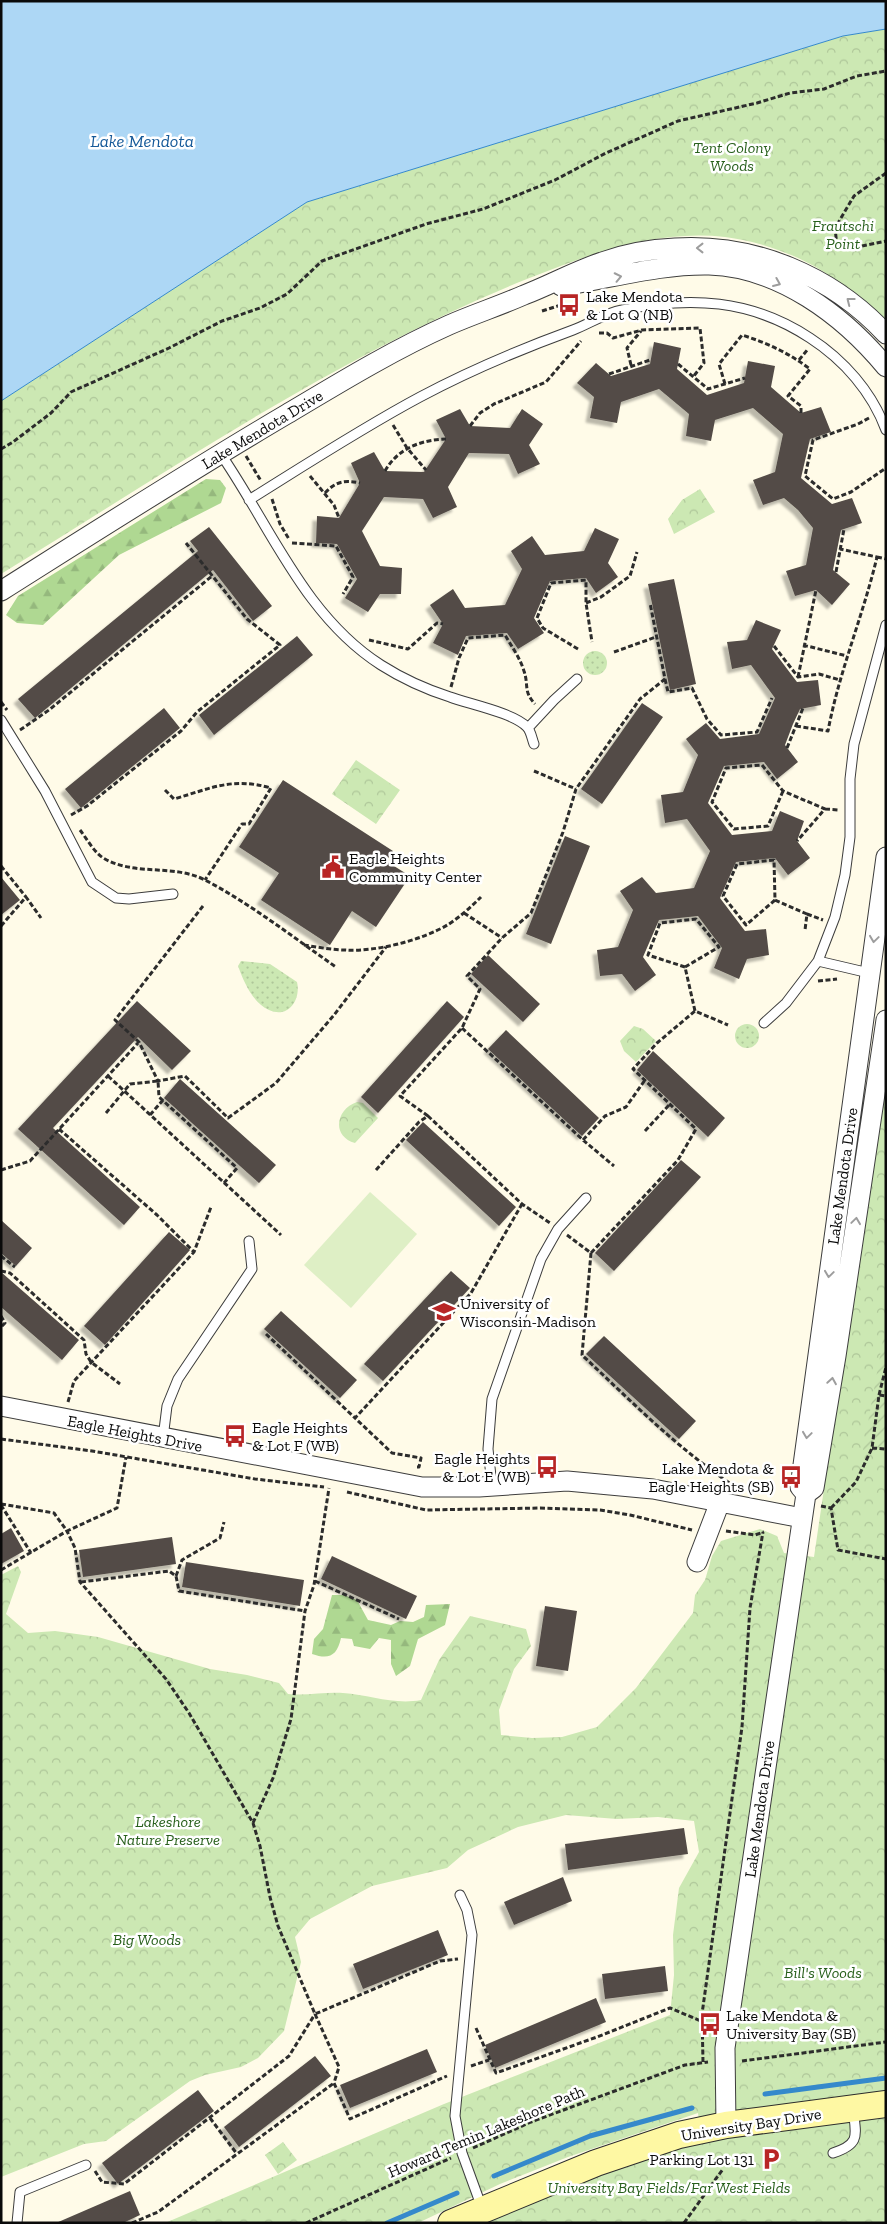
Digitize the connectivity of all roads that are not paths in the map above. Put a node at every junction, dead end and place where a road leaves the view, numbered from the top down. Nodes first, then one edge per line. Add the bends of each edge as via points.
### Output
1 (535, 291) junction
2 (886, 334) edge
3 (886, 367) edge
4 (886, 430) edge
5 (220, 453) junction
6 (249, 500) junction
7 (1, 591) edge
8 (886, 625) edge
9 (882, 651) edge
10 (578, 679) dead end
11 (1, 720) edge
12 (528, 728) junction
13 (534, 744) dead end
14 (886, 856) edge
15 (173, 894) dead end
16 (818, 961) junction
17 (869, 974) junction
18 (886, 1020) edge
19 (764, 1024) dead end
20 (586, 1198) dead end
21 (249, 1241) dead end
22 (1, 1406) edge
23 (163, 1438) junction
24 (492, 1485) junction
25 (720, 1502) junction
26 (804, 1505) junction
27 (697, 1562) dead end
28 (460, 1895) dead end
29 (886, 2104) edge
30 (853, 2108) junction
31 (720, 2130) junction
32 (833, 2153) dead end
33 (86, 2165) road end
34 (482, 2210) junction
35 (17, 2223) edge
36 (451, 2223) edge

2 -> 1 street, Lake Mendota Drive via 847,298 807,274 750,254 712,248 675,248 602,261
1 -> 3 street, Lake Mendota Drive via 648,270 709,266 735,268 758,274 816,303 843,322
1 - 5 street, Lake Mendota Drive via 448,326 340,383
4 - 6 lane via 881,416 850,370 825,348 794,328 763,313 734,306 701,302 653,304 619,310 551,337 420,397
5 - 6 lane
5 - 7 street, Lake Mendota Drive
6 - 12 lane via 313,600 359,648 410,682 516,719
8 - 9 lane
9 - 16 lane via 854,744 846,875 833,924
10 - 12 lane
11 - 15 lane via 45,791 92,882 116,898
12 - 13 lane
14 -> 17 street, Lake Mendota Drive
16 - 17 lane
16 - 19 lane via 786,1003
17 -> 26 street, Lake Mendota Drive via 800,1487
26 -> 18 street, Lake Mendota Drive via 816,1479
20 - 24 lane via 558,1229 540,1259 492,1399 488,1449
21 - 23 lane via 252,1269 178,1379 167,1406
22 - 23 street, Eagle Heights Drive
23 - 24 street, Eagle Heights Drive via 422,1487
24 - 25 street, Eagle Heights Drive via 567,1481 653,1489
25 - 26 street, Eagle Heights Drive
25 - 27 street
26 - 31 street, Lake Mendota Drive via 734,1979
28 - 34 lane via 472,1935 455,2116 462,2153
29 - 30 street, University Bay Drive
30 - 31 street, University Bay Drive
30 - 32 lane via 854,2143
31 - 34 street, University Bay Drive via 679,2135 652,2143
33 - 35 lane via 20,2192
34 - 36 street, University Bay Drive

